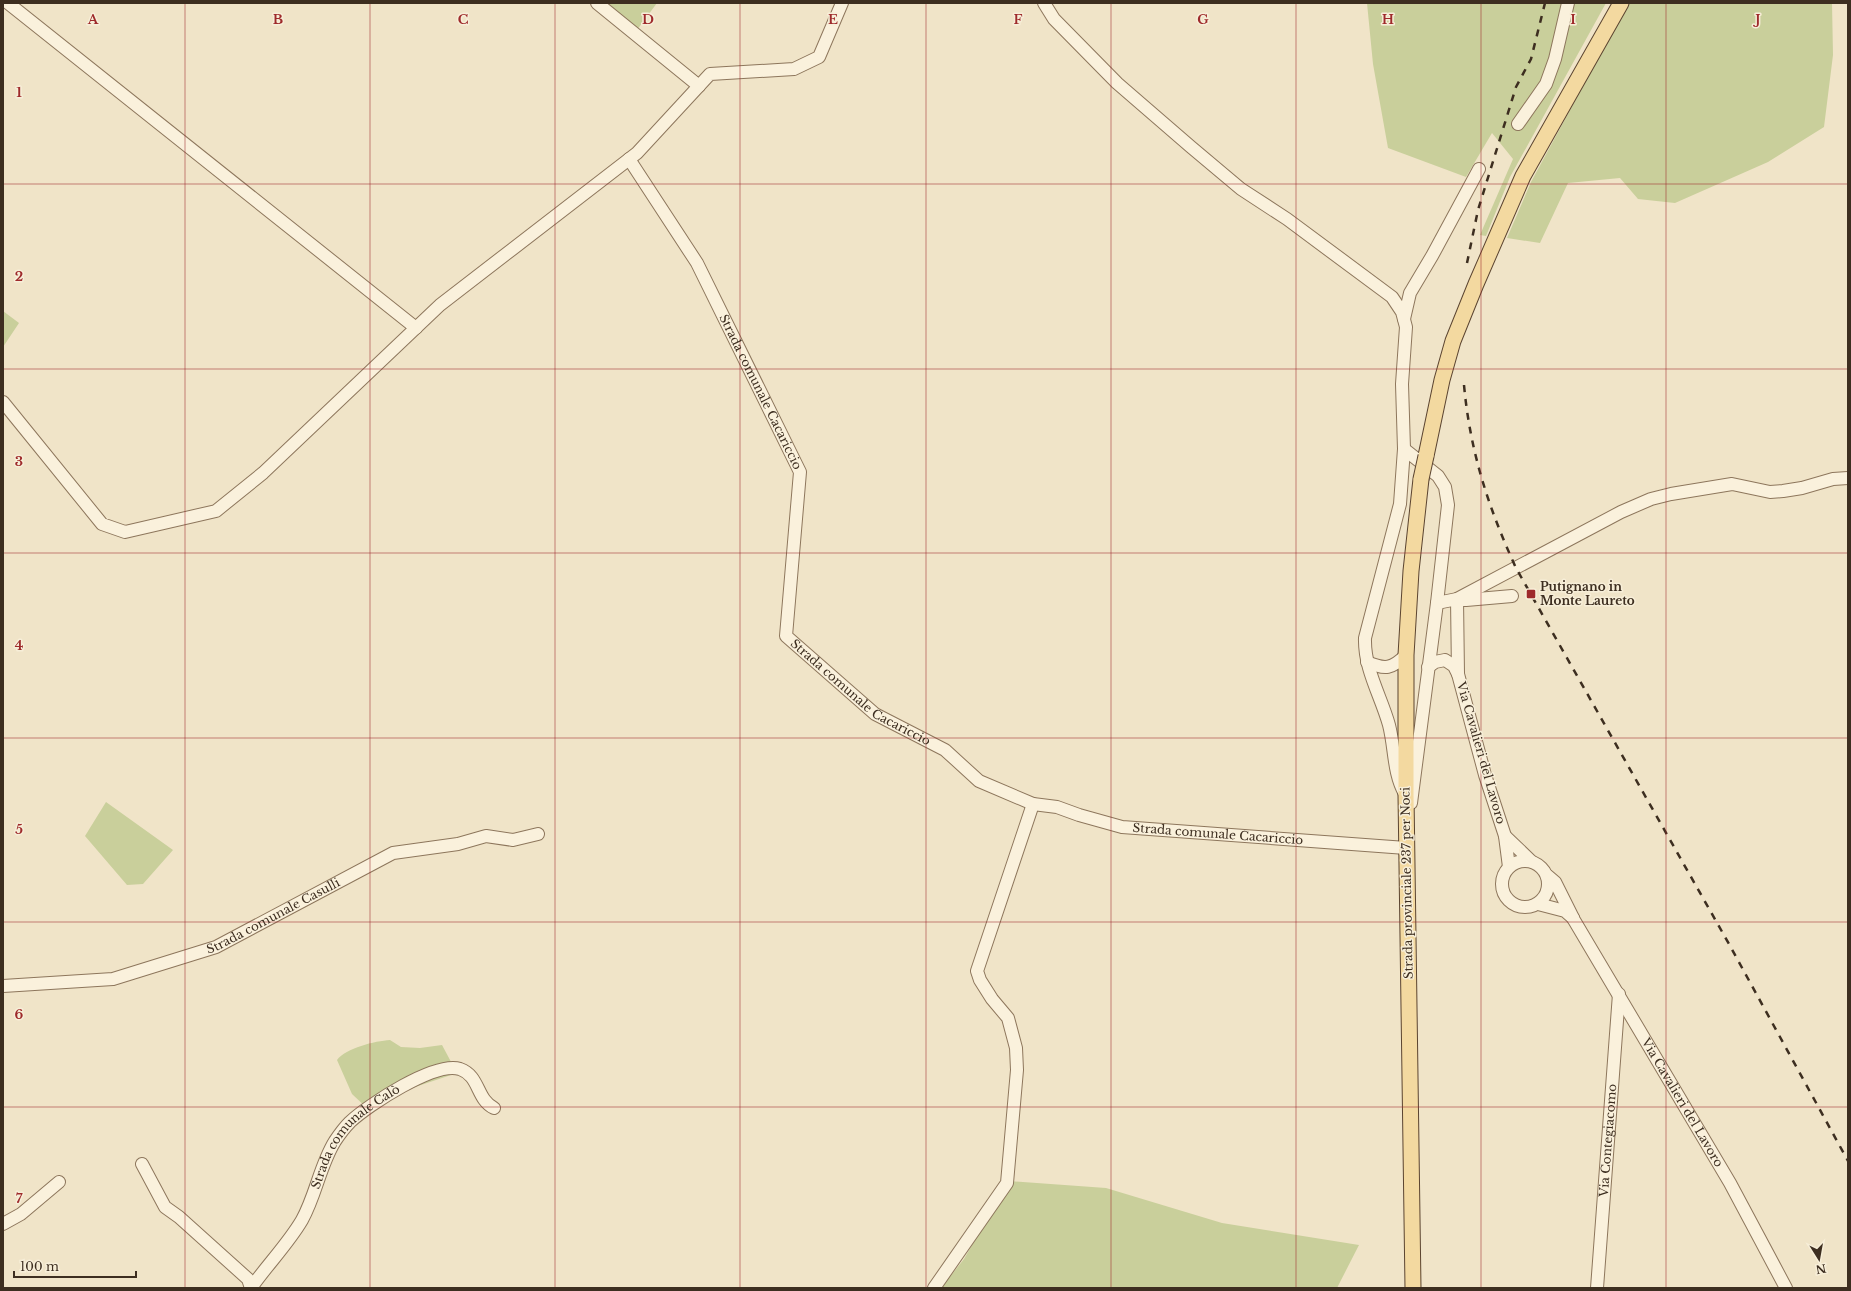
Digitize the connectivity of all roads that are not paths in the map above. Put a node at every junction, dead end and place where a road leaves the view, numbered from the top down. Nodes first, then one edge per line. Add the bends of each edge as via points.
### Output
1 (8, 3) edge
2 (597, 3) edge
3 (842, 3) edge
4 (1044, 3) edge
5 (1568, 3) edge
6 (1621, 3) edge
7 (698, 86) junction
8 (1518, 124) dead end
9 (629, 159) junction
10 (1479, 169) dead end
11 (1404, 319) junction
12 (416, 328) junction
13 (3, 402) edge
14 (1404, 449) junction
15 (1848, 478) edge
16 (1512, 596) dead end
17 (1457, 599) junction
18 (1437, 603) junction
19 (1406, 655) junction
20 (1367, 662) junction
21 (1428, 667) junction
22 (1458, 674) junction
23 (1406, 795) junction
24 (1033, 804) junction
25 (1406, 820) junction
26 (538, 834) dead end
27 (1505, 836) junction
28 (1406, 848) junction
29 (1531, 861) junction
30 (1510, 867) junction
31 (1548, 876) junction
32 (1538, 904) junction
33 (1574, 920) junction
34 (3, 986) edge
35 (1619, 994) junction
36 (494, 1108) dead end
37 (142, 1164) dead end
38 (59, 1182) dead end
39 (3, 1224) edge
40 (251, 1288) edge
41 (934, 1288) edge
42 (1413, 1288) edge
43 (1597, 1288) edge
44 (1786, 1288) edge

1 - 12 street
2 - 7 street
3 - 7 street via 819,57 794,69 710,74
4 - 11 street via 1054,19 1117,84 1241,189 1287,219 1392,298
5 - 8 street via 1555,59 1546,84
6 - 19 main road, Strada provinciale 237 per Noci, bridge via 1523,176 1453,341 1421,478 1411,571
7 - 9 street
9 - 12 street via 440,305
9 - 24 street, Strada comunale Cacariccio via 697,263 800,472 786,636 875,714 945,750 979,781
10 - 11 street via 1410,293
11 - 14 street
12 - 13 street via 263,473 216,511 125,532 102,524
14 - 18 street via 1438,476 1445,487 1448,506
14 - 20 street via 1400,504 1364,638
15 - 17 street via 1770,492 1732,484 1651,499 1614,515
16 - 17 street
17 - 18 street
17 - 22 street, Via Cavalieri del Lavoro
18 - 21 street
19 - 20 street via 1397,664 1385,668
19 - 23 main road, Strada provinciale 237 per Noci
20 - 23 street via 1389,725 1400,784
21 - 22 street via 1445,660 1454,666
21 - 25 street via 1413,794
22 - 27 street, Via Cavalieri del Lavoro via 1484,774
23 - 25 main road, Strada provinciale 237 per Noci
24 - 28 street, Strada comunale Cacariccio via 1057,807 1122,827
24 - 41 street via 977,971 992,999 1008,1018 1014,1033 1017,1070 1007,1183
25 - 28 main road, Strada provinciale 237 per Noci
26 - 34 street, Strada comunale Casulli via 513,840 486,836 458,844 393,853 216,947 113,979
27 - 29 street, Via Cavalieri del Lavoro
27 - 30 street, Via Cavalieri del Lavoro
28 - 42 main road, Strada provinciale 237 per Noci
29 - 30 street via 1516,862
29 - 31 street, Via Cavalieri del Lavoro via 1544,869
30 - 32 street, Via Cavalieri del Lavoro via 1502,880 1502,888 1509,901 1523,907
31 - 32 street via 1548,892
31 - 33 street, Via Cavalieri del Lavoro via 1555,882
32 - 33 street, Via Cavalieri del Lavoro via 1565,911
33 - 35 street, Via Cavalieri del Lavoro
35 - 43 street, Via Contegiacomo
35 - 44 street, Via Cavalieri del Lavoro via 1730,1183
36 - 40 street, Strada comunale Calò via 486,1104 470,1073 458,1068 438,1071 411,1081 380,1099 350,1122 335,1141 302,1220
37 - 40 street via 165,1207 248,1280
38 - 39 street via 21,1214

